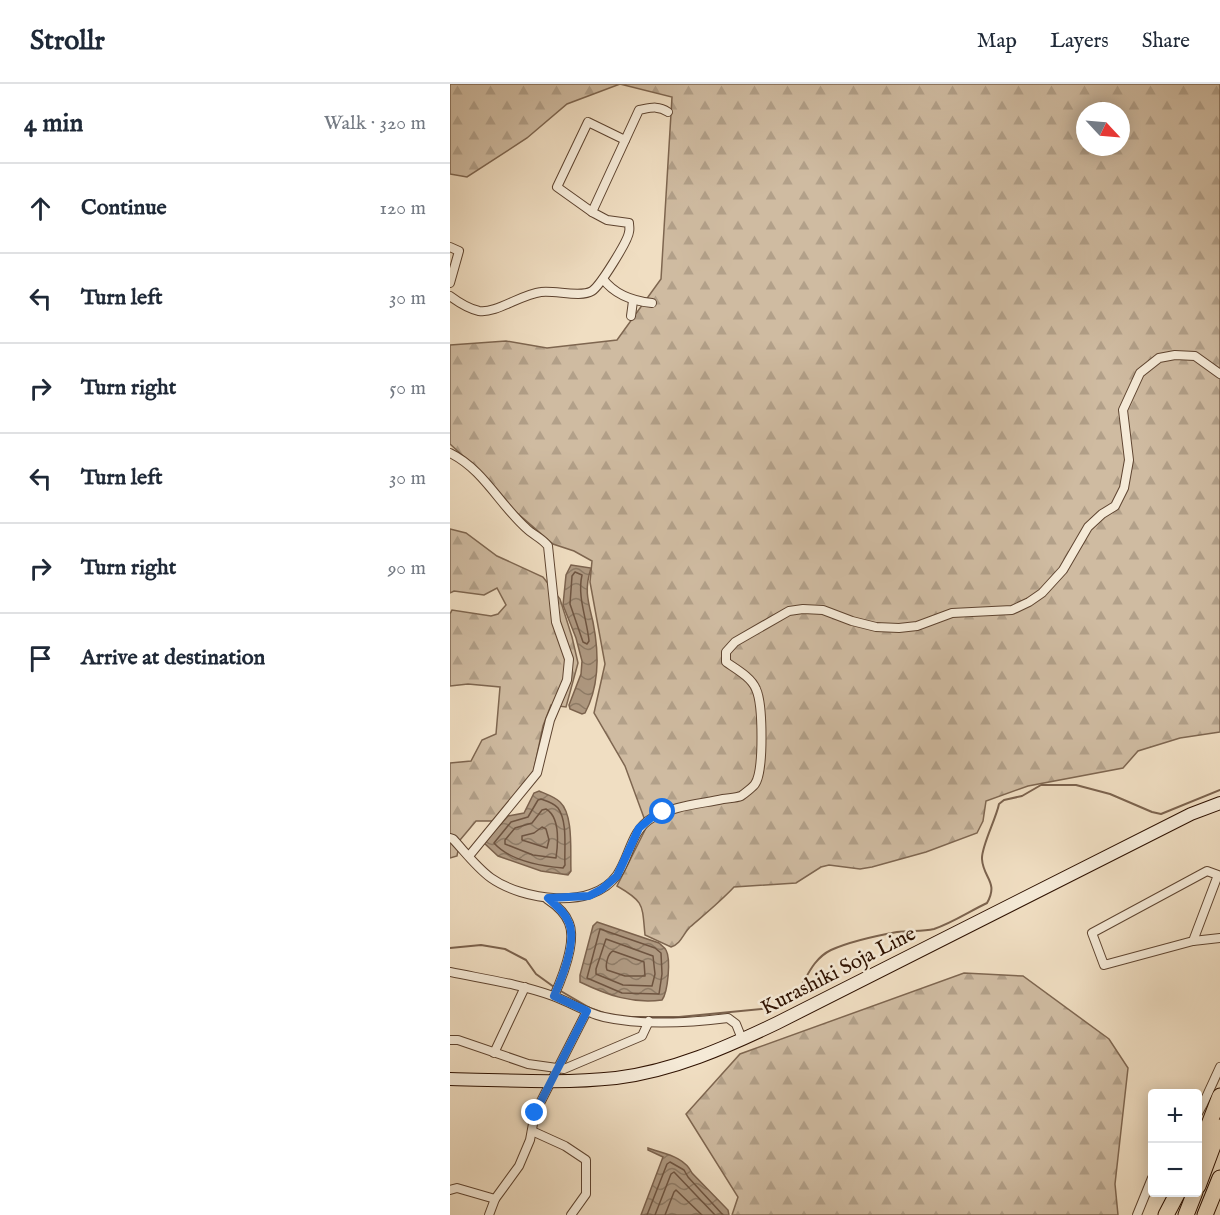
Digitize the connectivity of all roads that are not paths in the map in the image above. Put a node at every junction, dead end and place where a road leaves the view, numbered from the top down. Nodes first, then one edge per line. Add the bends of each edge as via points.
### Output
1 (668, 112) dead end
2 (625, 140) junction
3 (592, 212) junction
4 (450, 247) edge
5 (603, 279) junction
6 (450, 284) edge
7 (450, 297) edge
8 (633, 301) junction
9 (652, 303) dead end
10 (631, 316) dead end
11 (1220, 374) edge
12 (450, 453) edge
13 (1220, 803) edge
14 (450, 838) edge
15 (469, 856) junction
16 (1218, 870) edge
17 (548, 898) junction
18 (1220, 938) edge
19 (1193, 941) junction
20 (450, 972) edge
21 (525, 987) junction
22 (554, 996) junction
23 (587, 1011) junction
24 (649, 1021) junction
25 (742, 1039) junction
26 (450, 1040) edge
27 (494, 1053) junction
28 (1220, 1067) edge
29 (559, 1068) junction
30 (450, 1079) edge
31 (552, 1081) junction
32 (1220, 1096) edge
33 (1202, 1106) edge
34 (1220, 1127) edge
35 (532, 1131) junction
36 (1201, 1143) edge
37 (1202, 1173) edge
38 (1220, 1178) edge
39 (1148, 1188) edge
40 (450, 1190) edge
41 (1175, 1197) edge
42 (1193, 1197) edge
43 (495, 1199) junction
44 (489, 1215) edge
45 (571, 1215) edge
46 (1137, 1215) edge
47 (1166, 1215) edge
48 (1186, 1215) edge
49 (1205, 1215) edge

1 - 2 street via 653,107 639,110
2 - 3 street
2 - 3 street via 588,122 557,188
3 - 5 street via 607,220 629,223 629,234
4 - 6 street via 459,251
5 - 7 street via 591,292 539,292 480,311
5 - 8 street via 609,288
8 - 9 street
8 - 10 street
11 - 17 street via 1195,356 1175,355 1159,358 1140,374 1123,410 1129,460 1124,488 1115,506 1088,527 1063,570 1029,602 1011,610 952,613 899,628 876,627 823,610 803,609 789,611 735,642 726,652 726,662 757,690 762,723 755,784 741,796 651,818 639,828 617,876 602,889 589,896
12 - 15 street via 548,546 556,622 569,659 567,680 550,720 537,773
13 - 25 main road, Kurashiki Soja Line
14 - 15 street
15 - 17 street via 501,885
16 - 19 street
16 - 19 street via 1207,871 1092,933 1104,965
17 - 22 street via 569,921 572,934 563,976
18 - 19 street
20 - 21 street
21 - 22 street
21 - 27 street
22 - 23 street
23 - 24 street via 615,1019
23 - 29 street
24 - 25 street via 728,1018 736,1024
24 - 29 street via 642,1036 572,1067
25 - 31 main road, Kurashiki Soja Line via 646,1072 617,1078
26 - 27 street
27 - 29 street
28 - 33 street
29 - 31 street
30 - 31 main road, Kurashiki Soja Line
31 - 35 street via 535,1113
32 - 36 highway
34 - 37 highway
35 - 43 street via 519,1166
35 - 45 street via 586,1160 586,1194
38 - 49 highway
39 - 46 street
40 - 43 street via 457,1188
41 - 47 highway
42 - 48 highway
43 - 44 street

